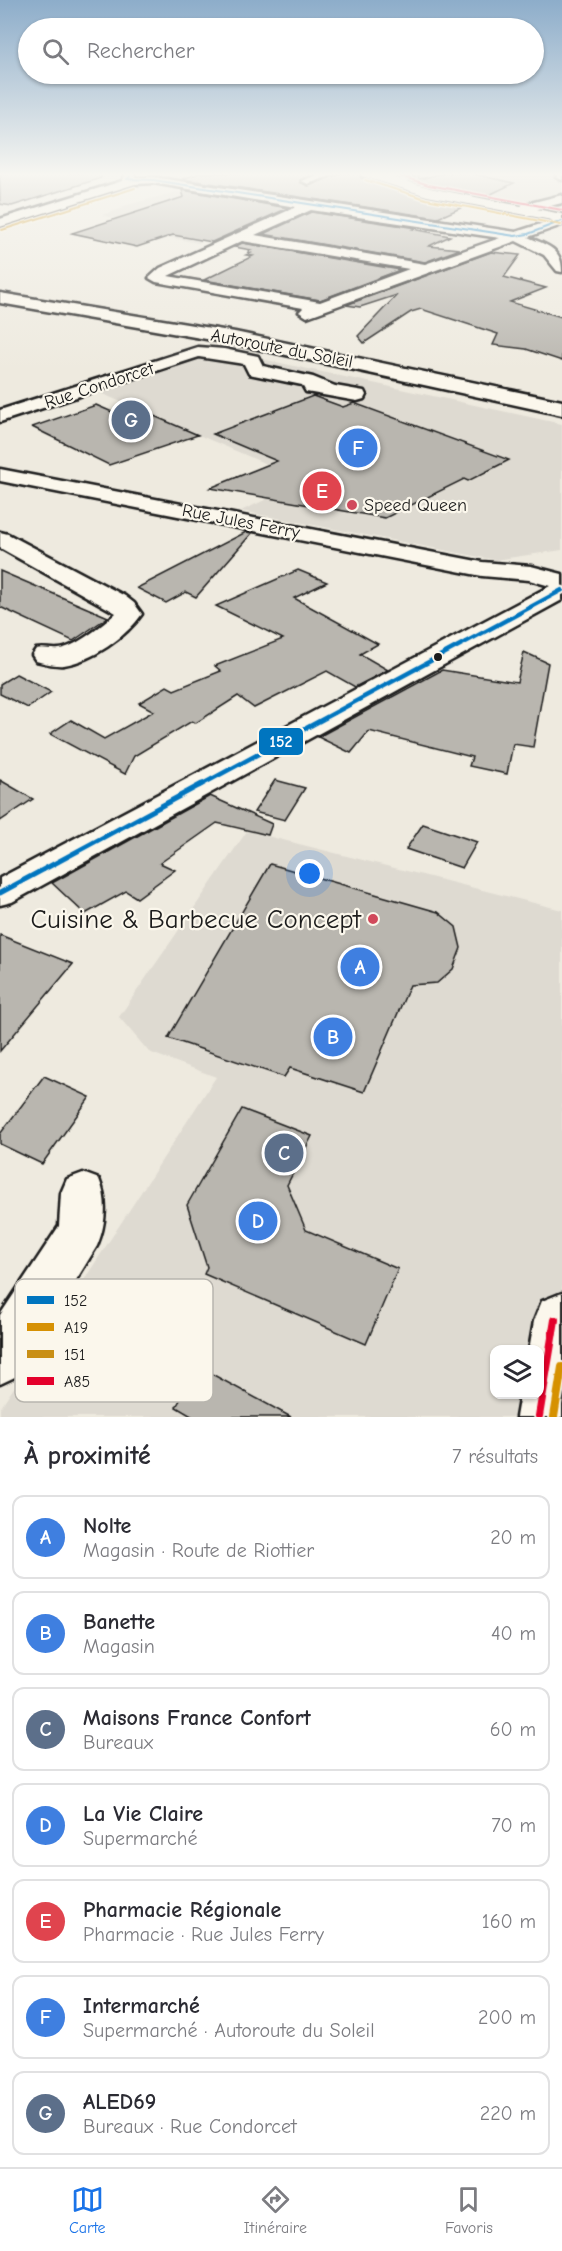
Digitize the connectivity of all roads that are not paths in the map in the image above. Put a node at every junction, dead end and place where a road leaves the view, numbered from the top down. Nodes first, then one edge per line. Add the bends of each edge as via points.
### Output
1 (236, 239) edge
2 (254, 239) edge
3 (506, 239) edge
4 (522, 239) edge
5 (560, 263) edge
6 (426, 268) junction
7 (0, 286) edge
8 (0, 298) edge
9 (324, 307) junction
10 (302, 314) dead end
11 (562, 390) edge
12 (357, 395) dead end
13 (562, 408) edge
14 (0, 416) edge
15 (0, 475) edge
16 (0, 539) edge
17 (560, 590) edge
18 (45, 655) dead end
19 (6, 883) edge
20 (83, 1193) dead end
21 (51, 1279) edge
22 (562, 1321) edge
23 (15, 1335) edge
24 (0, 1359) edge
25 (546, 1417) edge

1 - 9 street via 156,278
2 - 6 street
3 - 6 street
4 - 5 street via 549,252
6 - 9 street
7 - 11 main road, Autoroute du Soleil via 275,332
8 - 13 main road, Autoroute du Soleil via 274,346
9 - 10 street
12 - 14 street, Rue Condorcet via 256,379 193,353
15 - 17 street, Rue Jules Ferry via 482,569
16 - 18 street via 116,601 129,614 120,624 73,653 62,657
17 - 19 street
20 - 21 street via 81,1231
22 - 25 main road
23 - 24 street

